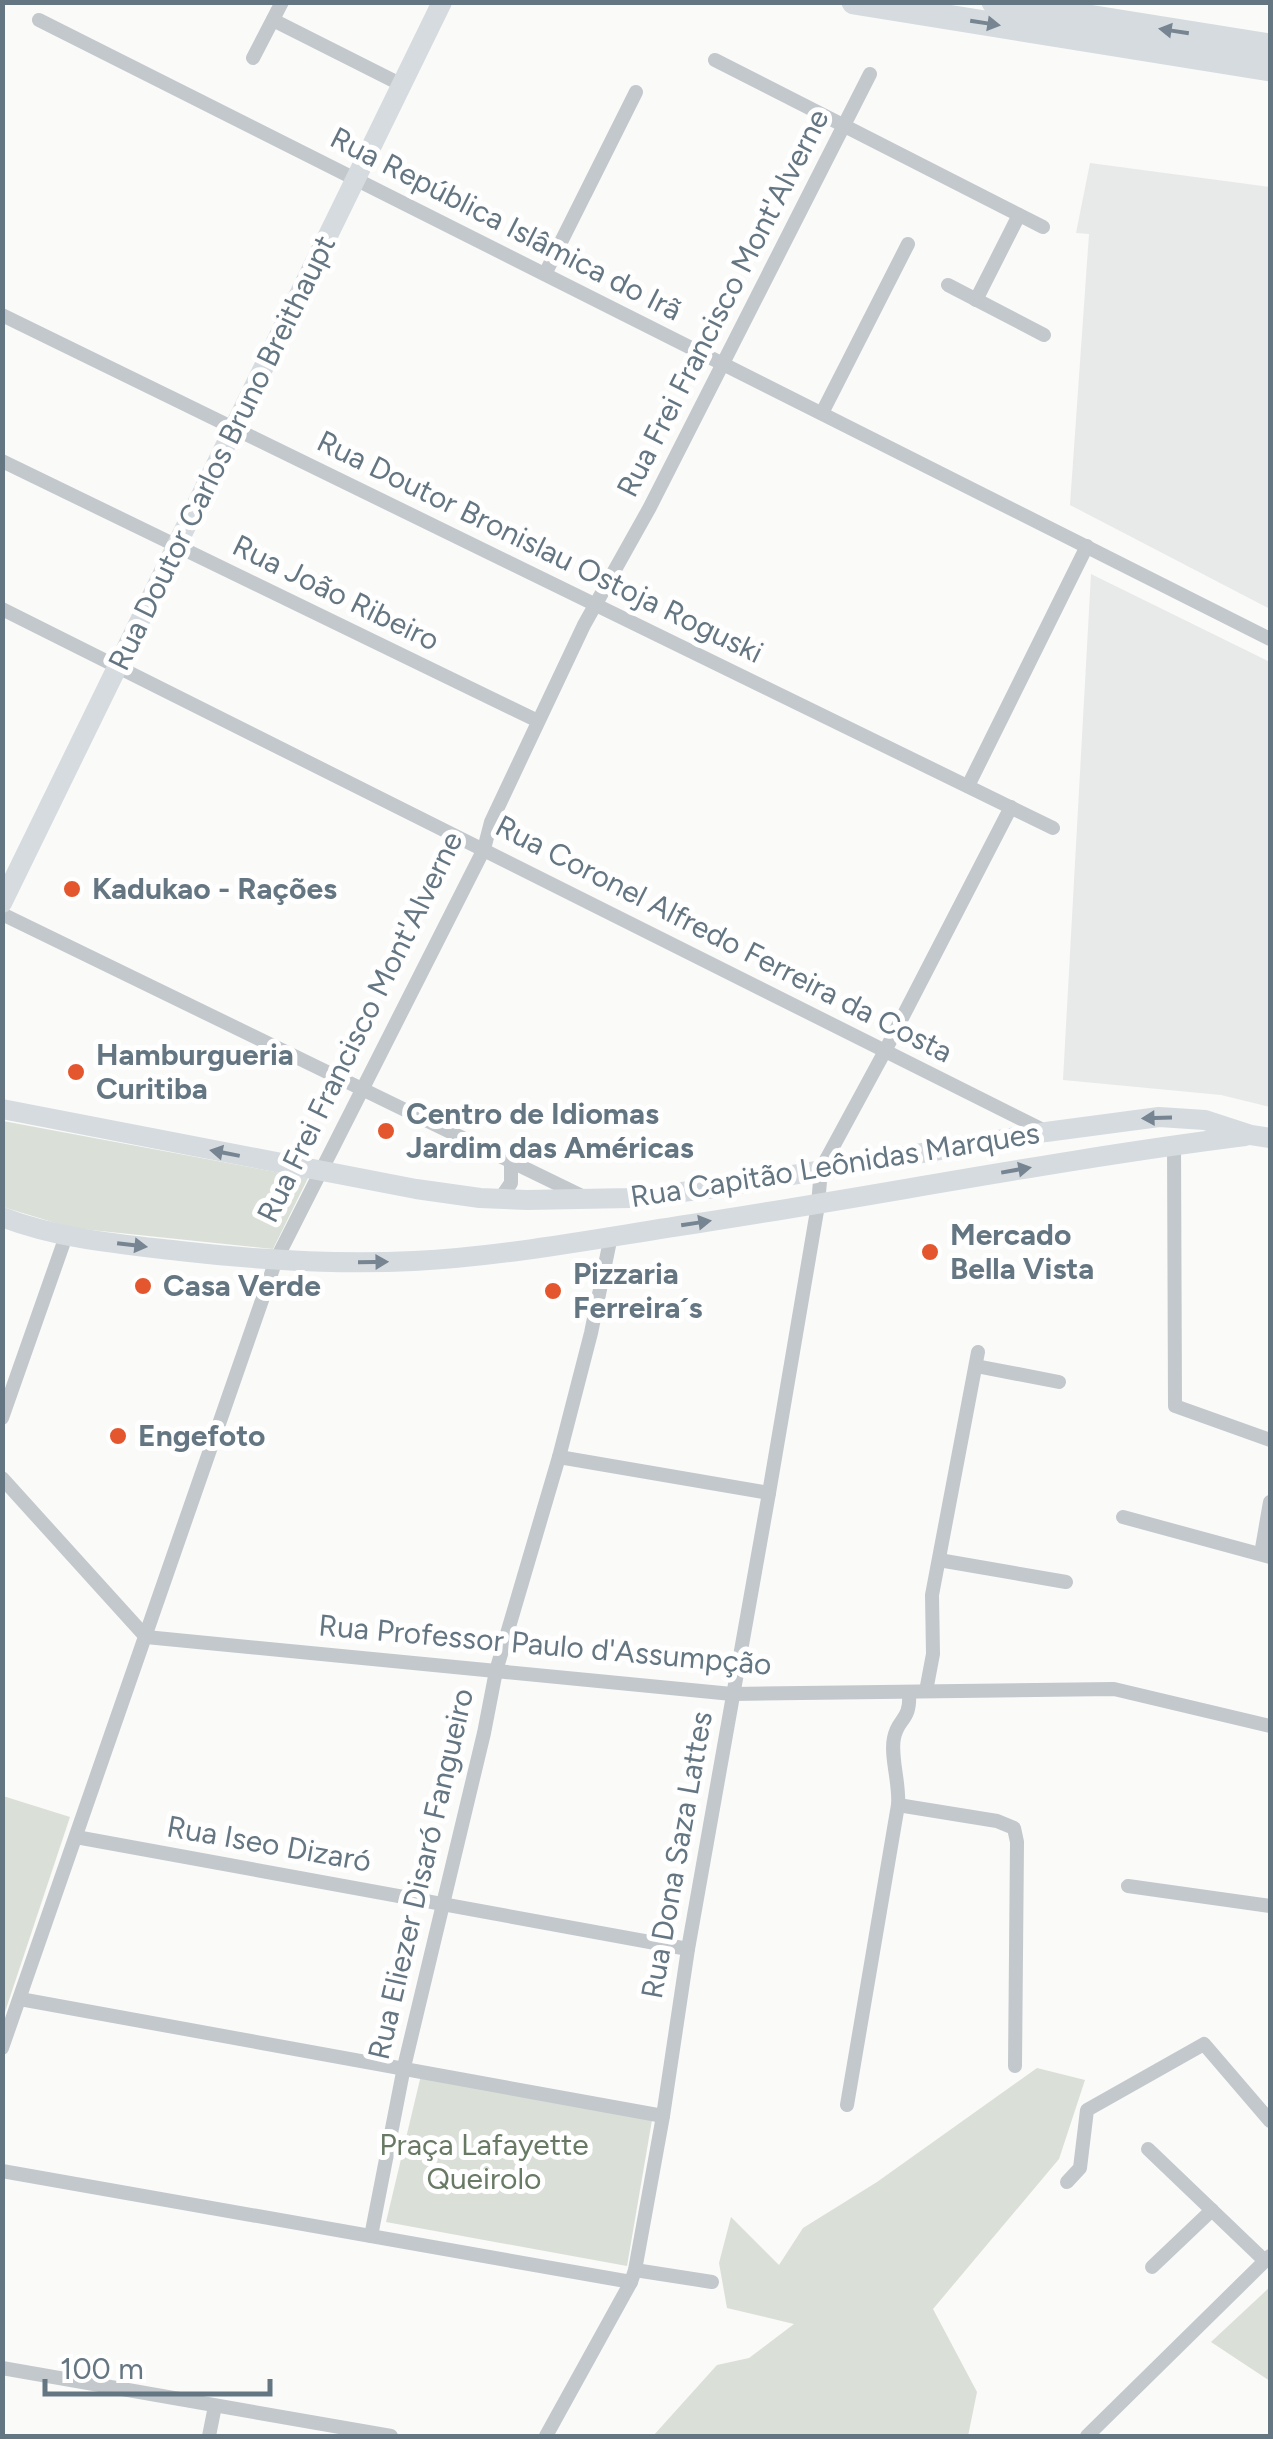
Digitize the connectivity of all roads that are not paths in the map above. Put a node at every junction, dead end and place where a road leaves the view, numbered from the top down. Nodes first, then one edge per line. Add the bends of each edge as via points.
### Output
1 (282, 2) edge
2 (442, 2) edge
3 (854, 2) edge
4 (994, 2) edge
5 (39, 20) dead end
6 (273, 20) junction
7 (1270, 46) edge
8 (254, 58) dead end
9 (715, 60) dead end
10 (1270, 69) edge
11 (870, 74) dead end
12 (402, 85) junction
13 (636, 92) dead end
14 (844, 126) junction
15 (356, 179) junction
16 (1018, 215) junction
17 (1043, 227) dead end
18 (908, 244) dead end
19 (545, 274) junction
20 (948, 286) dead end
21 (976, 300) junction
22 (2, 315) edge
23 (1044, 335) dead end
24 (723, 364) junction
25 (822, 413) junction
26 (234, 428) junction
27 (2, 461) edge
28 (176, 546) junction
29 (1087, 546) junction
30 (596, 605) junction
31 (2, 609) edge
32 (1270, 639) edge
33 (118, 666) junction
34 (538, 721) junction
35 (968, 786) junction
36 (1010, 807) junction
37 (1053, 828) dead end
38 (484, 849) junction
39 (2, 903) edge
40 (2, 914) edge
41 (884, 1051) junction
42 (362, 1090) junction
43 (2, 1110) edge
44 (1046, 1132) junction
45 (1261, 1136) edge
46 (1174, 1145) junction
47 (510, 1163) junction
48 (820, 1169) junction
49 (321, 1172) junction
50 (500, 1199) junction
51 (592, 1200) junction
52 (818, 1204) junction
53 (2, 1217) edge
54 (66, 1236) junction
55 (611, 1236) junction
56 (276, 1260) junction
57 (1059, 1382) dead end
58 (2, 1418) edge
59 (1270, 1440) edge
60 (558, 1457) junction
61 (2, 1478) edge
62 (770, 1493) junction
63 (1270, 1502) edge
64 (1123, 1517) dead end
65 (1266, 1556) edge
66 (939, 1560) junction
67 (1066, 1582) dead end
68 (146, 1637) junction
69 (496, 1671) junction
70 (926, 1691) junction
71 (910, 1692) junction
72 (732, 1694) junction
73 (1270, 1726) edge
74 (898, 1805) junction
75 (76, 1836) junction
76 (1128, 1886) dead end
77 (443, 1904) junction
78 (1270, 1906) edge
79 (688, 1948) junction
80 (20, 1999) junction
81 (2, 2048) edge
82 (1015, 2066) dead end
83 (404, 2067) junction
84 (847, 2105) dead end
85 (663, 2116) junction
86 (1270, 2120) edge
87 (1148, 2148) dead end
88 (2, 2171) edge
89 (1067, 2182) dead end
90 (1212, 2210) junction
91 (371, 2236) junction
92 (1268, 2259) edge
93 (1152, 2267) dead end
94 (633, 2276) junction
95 (712, 2282) dead end
96 (2, 2368) edge
97 (215, 2406) junction
98 (1093, 2434) edge
99 (209, 2436) edge
100 (390, 2436) edge
101 (546, 2436) edge

1 - 6 street
2 - 12 main road, Rua Doutor Carlos Bruno Breithaupt
3 -> 10 highway
7 -> 4 highway
5 - 15 street, Rua República Islâmica do Irã
6 - 8 street
6 - 12 street
9 - 14 street
11 - 14 street, Rua Frei Francisco Mont'Alverne
12 - 15 main road, Rua Doutor Carlos Bruno Breithaupt
13 - 19 street
14 - 16 street
14 - 24 street, Rua Frei Francisco Mont'Alverne
15 - 19 street, Rua República Islâmica do Irã
15 - 26 main road, Rua Doutor Carlos Bruno Breithaupt
16 - 17 street
16 - 21 street
18 - 25 street
19 - 24 street, Rua República Islâmica do Irã
20 - 21 street
21 - 23 street
22 - 26 street, Rua Doutor Bronislau Ostoja Roguski
24 - 25 street, Rua República Islâmica do Irã
24 - 30 street, Rua Frei Francisco Mont'Alverne
25 - 29 street, Rua República Islâmica do Irã
26 - 28 main road, Rua Doutor Carlos Bruno Breithaupt
26 - 30 street, Rua Doutor Bronislau Ostoja Roguski
27 - 28 street, Rua João Ribeiro
28 - 33 main road, Rua Doutor Carlos Bruno Breithaupt
28 - 34 street, Rua João Ribeiro
29 - 32 street, Rua República Islâmica do Irã
29 - 35 street
30 - 34 street, Rua Frei Francisco Mont'Alverne
30 - 35 street, Rua Doutor Bronislau Ostoja Roguski
31 - 33 street, Rua Coronel Alfredo Ferreira da Costa
33 - 38 street, Rua Coronel Alfredo Ferreira da Costa
33 - 39 main road, Rua Doutor Carlos Bruno Breithaupt
34 - 38 street, Rua Frei Francisco Mont'Alverne
35 - 36 street, Rua Doutor Bronislau Ostoja Roguski
36 - 37 street, Rua Doutor Bronislau Ostoja Roguski
36 - 41 street
38 - 41 street, Rua Coronel Alfredo Ferreira da Costa
38 - 42 street, Rua Frei Francisco Mont'Alverne
40 - 42 street
41 - 44 street, Rua Coronel Alfredo Ferreira da Costa
41 - 48 street
42 - 47 street
42 - 49 street, Rua Frei Francisco Mont'Alverne
49 -> 43 main road, Rua Capitão Leônidas Marques
45 -> 44 main road, Rua Capitão Leônidas Marques via 1205,1120 1158,1117
44 - 48 main road, Rua Capitão Leônidas Marques
45 - 46 main road, Rua Capitão Leônidas Marques
52 -> 46 main road, Rua Capitão Leônidas Marques
46 - 59 street via 1176,1406
47 - 50 street via 511,1183
47 - 51 street
48 - 51 main road, Rua Capitão Leônidas Marques via 675,1194
48 - 52 street, Rua Dona Saza Lattes
49 - 50 main road, Rua Capitão Leônidas Marques
49 - 56 street, Rua Frei Francisco Mont'Alverne
50 - 51 main road, Rua Capitão Leônidas Marques
55 -> 52 main road, Rua Capitão Leônidas Marques
52 - 62 street, Rua Dona Saza Lattes
53 - 54 main road, Rua Capitão Leônidas Marques
54 -> 56 main road, Rua Capitão Leônidas Marques
54 - 58 street
56 -> 55 main road, Rua Capitão Leônidas Marques via 418,1260
55 - 60 street, Rua Eliezer Disaró Fangueiro
56 - 68 street, Rua Frei Francisco Mont'Alverne
57 - 66 street via 977,1359
60 - 62 street
60 - 69 street, Rua Eliezer Disaró Fangueiro
61 - 68 street
62 - 72 street, Rua Dona Saza Lattes
63 - 65 street
64 - 65 street
66 - 67 street
66 - 70 street
68 - 69 street, Rua Professor Paulo d'Assumpção
68 - 75 street, Rua Frei Francisco Mont'Alverne
69 - 72 street, Rua Professor Paulo d'Assumpção
69 - 77 street, Rua Eliezer Disaró Fangueiro
70 - 71 street, Rua Professor Paulo d'Assumpção
70 - 73 street, Rua Professor Paulo d'Assumpção via 1114,1689
71 - 72 street, Rua Professor Paulo d'Assumpção
71 - 74 street via 894,1738
72 - 79 street, Rua Dona Saza Lattes
74 - 82 street via 1014,1828
74 - 84 street
75 - 77 street, Rua Iseo Dizaró
75 - 80 street, Rua Frei Francisco Mont'Alverne
76 - 78 street
77 - 79 street, Rua Iseo Dizaró
77 - 83 street, Rua Eliezer Disaró Fangueiro
79 - 85 street, Rua Dona Saza Lattes
80 - 81 street, Rua Frei Francisco Mont'Alverne
80 - 83 street
83 - 85 street
83 - 91 street, Rua Eliezer Disaró Fangueiro
85 - 94 street, Rua Dona Saza Lattes
86 - 89 street via 1204,2044 1087,2110 1080,2168
87 - 90 street
88 - 91 street
90 - 92 street
90 - 93 street
91 - 94 street
92 - 98 street
94 - 95 street
94 - 101 street, Rua Dona Saza Lattes
96 - 97 street
97 - 99 street
97 - 100 street

